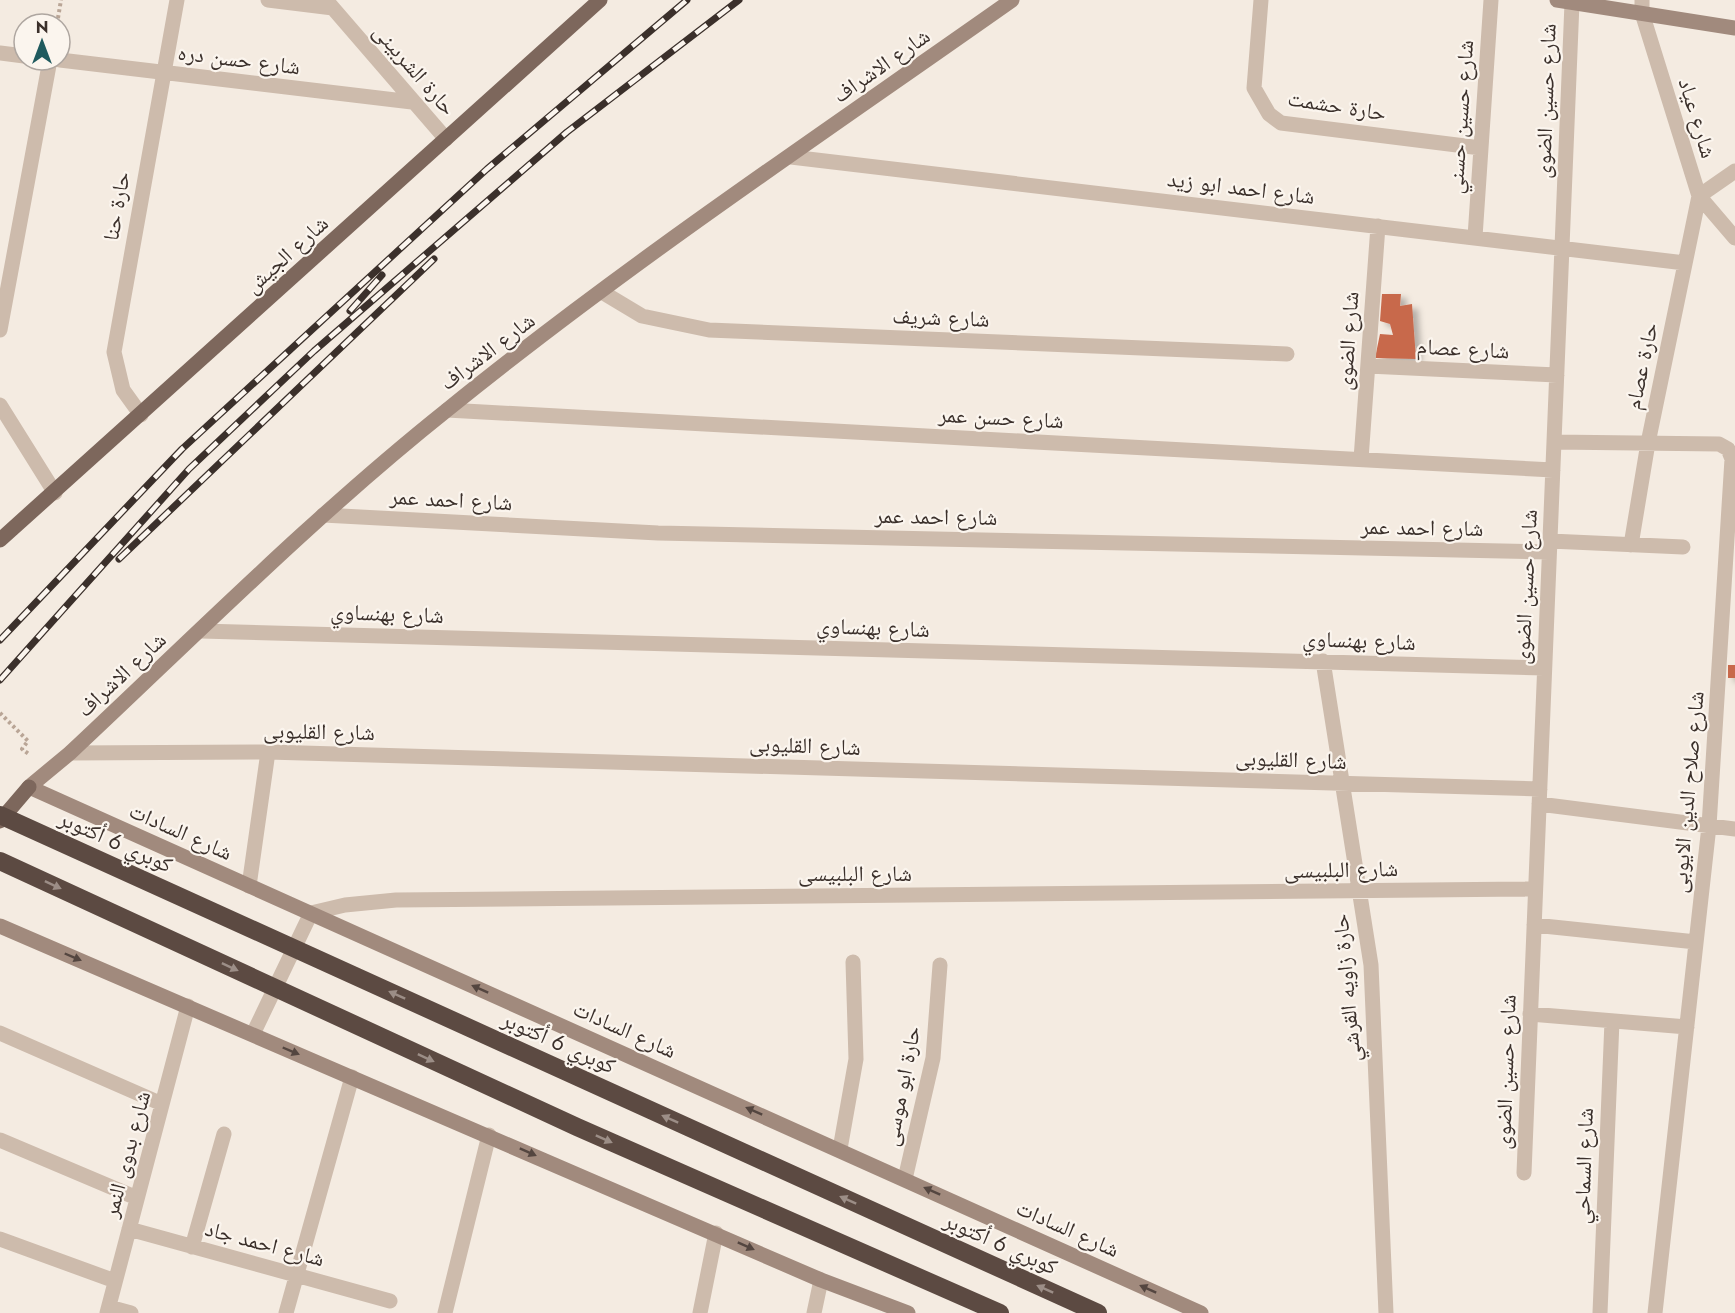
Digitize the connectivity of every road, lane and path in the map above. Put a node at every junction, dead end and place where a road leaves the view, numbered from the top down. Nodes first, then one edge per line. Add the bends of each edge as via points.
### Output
1 (177, 0) edge
2 (268, 0) edge
3 (600, 0) edge
4 (1012, 0) edge
5 (1261, 0) edge
6 (1491, 0) edge
7 (1564, 1) edge
8 (330, 4) edge
9 (1642, 7) edge
10 (1735, 28) edge
11 (72, 61) edge
12 (48, 72) edge
13 (164, 72) junction
14 (412, 102) junction
15 (446, 139) junction
16 (1481, 148) junction
17 (791, 156) junction
18 (1735, 171) edge
19 (1699, 196) junction
20 (1378, 226) junction
21 (1475, 237) junction
22 (1735, 238) edge
23 (1562, 248) junction
24 (1685, 263) junction
25 (602, 292) junction
26 (0, 330) edge
27 (1287, 354) dead end
28 (1368, 366) junction
29 (1557, 375) junction
30 (0, 405) edge
31 (447, 410) junction
32 (141, 415) junction
33 (1554, 442) junction
34 (1648, 443) junction
35 (1361, 459) junction
36 (1553, 470) junction
37 (55, 493) junction
38 (323, 515) junction
39 (0, 540) edge
40 (1630, 545) junction
41 (1550, 547) junction
42 (1683, 547) dead end
43 (201, 631) junction
44 (1323, 661) junction
45 (1544, 668) junction
46 (0, 712) edge
47 (22, 749) dead end
48 (268, 752) junction
49 (70, 753) junction
50 (1342, 783) junction
51 (29, 787) junction
52 (1539, 796) junction
53 (0, 815) edge
54 (0, 821) edge
55 (1709, 826) junction
56 (1735, 830) edge
57 (0, 861) edge
58 (249, 886) junction
59 (1535, 889) junction
60 (1360, 891) junction
61 (311, 914) junction
62 (1534, 925) junction
63 (0, 926) edge
64 (1696, 942) junction
65 (853, 962) dead end
66 (940, 966) dead end
67 (188, 1006) junction
68 (1530, 1014) junction
69 (1612, 1021) junction
70 (1687, 1027) junction
71 (0, 1033) edge
72 (253, 1034) junction
73 (352, 1077) junction
74 (162, 1104) junction
75 (224, 1134) dead end
76 (489, 1135) junction
77 (0, 1140) edge
78 (840, 1149) junction
79 (1524, 1173) dead end
80 (905, 1179) junction
81 (137, 1198) junction
82 (129, 1229) junction
83 (716, 1233) junction
84 (0, 1239) edge
85 (192, 1247) junction
86 (296, 1273) junction
87 (821, 1280) junction
88 (115, 1281) junction
89 (390, 1301) dead end
90 (108, 1310) edge
91 (131, 1313) edge
92 (286, 1313) edge
93 (445, 1313) edge
94 (700, 1313) edge
95 (814, 1313) edge
96 (908, 1313) edge
97 (1000, 1313) edge
98 (1098, 1313) edge
99 (1201, 1313) edge
100 (1386, 1313) edge
101 (1600, 1313) edge
102 (1655, 1313) edge

1 - 13 street, حارة حنا
2 - 8 street
3 - 15 main road, شارع الجيش
4 - 17 main road, شارع الاشراف
5 - 16 street, حارة حشمت via 1254,88 1269,114 1281,123
6 - 16 street, شارع حسين حسني
7 - 9 main road
7 - 23 street, شارع حسين الضوى
8 - 14 street, حارة الشربينى
9 - 10 main road
9 - 19 street, شارع عياد
11 - 13 street, شارع حسن دره
12 - 26 street
13 - 14 street, شارع حسن دره
13 - 32 street, حارة حنا via 114,352 123,390
14 - 15 street, حارة الشربينى
15 - 32 main road, شارع الجيش
16 - 21 street, شارع حسين حسني
17 - 20 street, شارع احمد ابو زيد
17 - 25 main road, شارع الاشراف
18 - 19 street
19 - 22 street, شارع عياد
19 - 24 street, حارة عصام
20 - 21 street, شارع احمد ابو زيد
20 - 28 street, شارع الضوى
21 - 23 street, شارع احمد ابو زيد
23 - 24 street, شارع احمد ابو زيد
23 - 29 street, شارع حسين الضوى
24 - 34 street, حارة عصام
25 - 27 street, شارع شريف via 642,316 709,330
25 - 31 main road, شارع الاشراف
28 - 29 street, شارع عصام
28 - 35 street, شارع الضوى
29 - 33 street, شارع حسين الضوى
30 - 37 street
31 - 35 street, شارع حسن عمر
31 - 38 main road, شارع الاشراف
32 - 37 main road, شارع الجيش
33 - 34 street, شارع صلاح الدين الايوبى
33 - 36 street, شارع حسين الضوى
34 - 40 street, حارة عصام
34 - 55 street, شارع صلاح الدين الايوبى via 1719,444 1728,449 1732,459
35 - 36 street, شارع حسن عمر
36 - 41 street, شارع حسين الضوى
37 - 39 main road, شارع الجيش
38 - 41 street, شارع احمد عمر via 658,532
38 - 43 main road, شارع الاشراف
40 - 41 street
40 - 42 street
41 - 45 street, شارع حسين الضوى
43 - 44 street, شارع بهنساوي
43 - 49 main road, شارع الاشراف
44 - 45 street, شارع بهنساوي
44 - 50 street, حارة زاويه القرشي
45 - 52 street, شارع حسين الضوى
46 - 47 path via 28,741
48 - 49 street, شارع القليوبى
48 - 50 street, شارع القليوبى
48 - 58 street
49 - 51 main road, شارع الاشراف
50 - 52 street, شارع القليوبى
50 - 60 street, حارة زاويه القرشي
51 - 54 main road
51 - 58 main road, شارع السادات
52 - 55 street, شارع القليوبى
52 - 59 street, شارع حسين الضوى
98 -> 53 highway, كوبري 6 أكتوبر
55 - 56 street, شارع القليوبى
55 - 64 street, شارع صلاح الدين الايوبى
57 -> 97 highway via 577,1127
58 - 61 main road, شارع السادات
59 - 60 street, شارع البلبيسى
59 - 62 street, شارع حسين الضوى
60 - 61 street, شارع البلبيسى via 396,900 345,905
60 - 100 street, حارة زاويه القرشي via 1371,965
61 - 72 street
78 -> 61 main road, شارع السادات
62 - 64 street
62 - 68 street, شارع حسين الضوى
63 -> 67 main road
64 - 70 street, شارع صلاح الدين الايوبى
65 - 78 street via 856,1059
66 - 80 street, حارة ابو موسى via 933,1058
67 - 72 main road
67 - 74 street, شارع بدوى النمر
68 - 69 street
68 - 79 street, شارع حسين الضوى
69 - 70 street
69 - 101 street, شارع السماحي
70 - 102 street, شارع صلاح الدين الايوبى
71 - 74 street
72 -> 73 main road
73 - 76 main road
73 - 86 street
74 - 81 street, شارع بدوى النمر
75 - 85 street
76 -> 83 main road
76 - 93 street
77 - 81 street
78 - 80 main road, شارع السادات
99 -> 80 main road, شارع السادات
81 - 82 street, شارع بدوى النمر
82 - 85 street, شارع احمد جاد
82 - 88 street, شارع بدوى النمر
83 -> 87 main road
83 - 94 street
84 - 88 street
85 - 86 street, شارع احمد جاد
86 - 89 street, شارع احمد جاد
86 - 92 street
87 - 95 street
87 - 96 main road
88 - 90 street, شارع بدوى النمر
90 - 91 street

